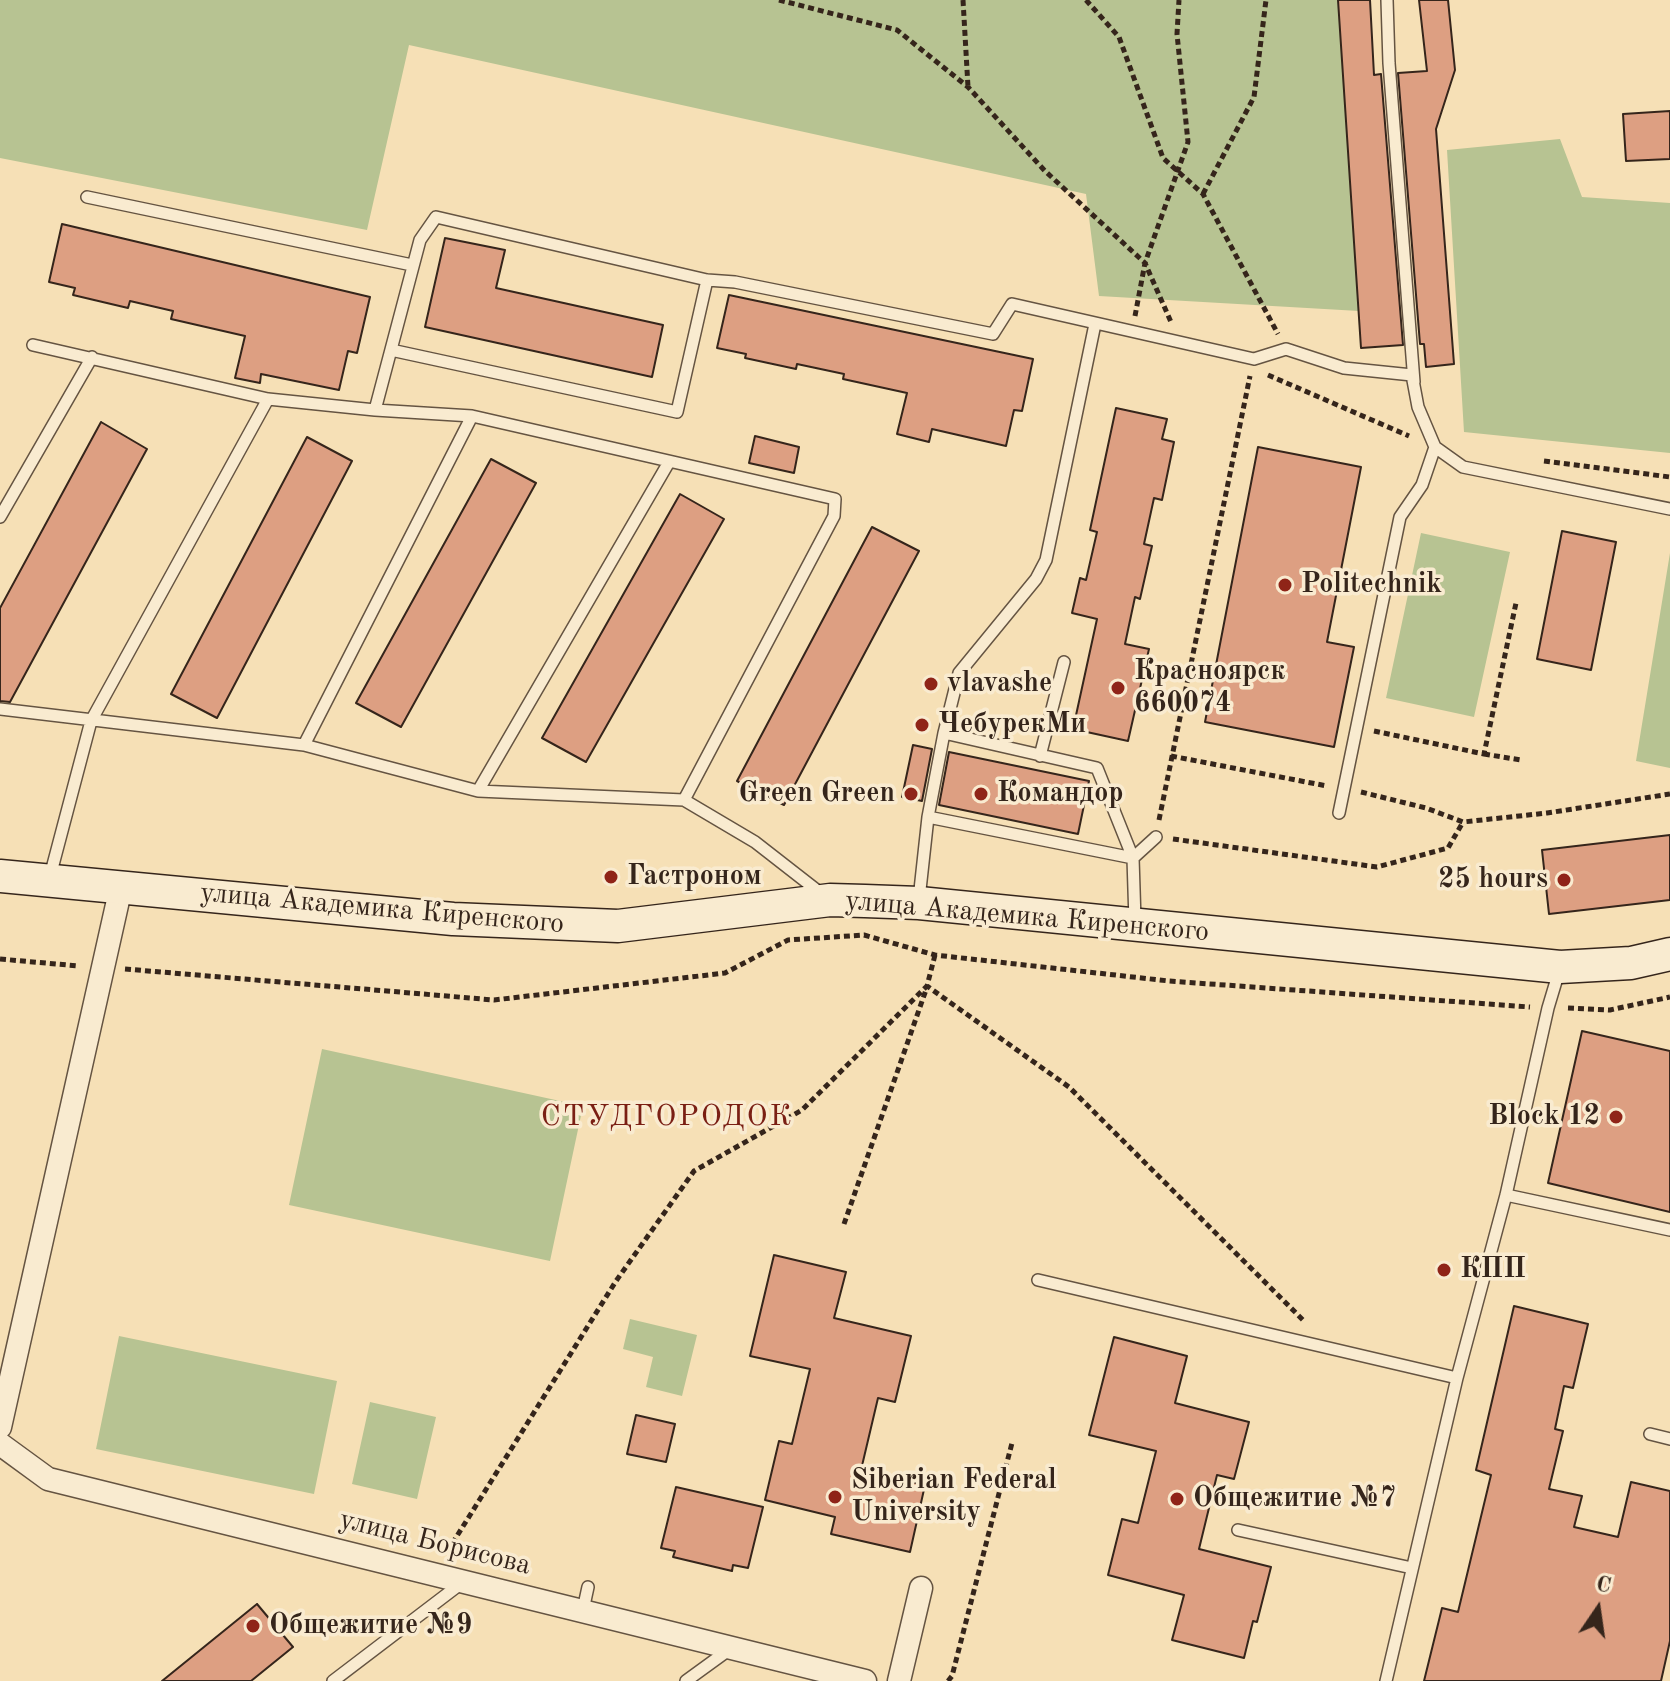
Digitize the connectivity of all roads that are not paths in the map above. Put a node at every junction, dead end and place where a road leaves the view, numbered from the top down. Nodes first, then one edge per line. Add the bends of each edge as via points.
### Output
1 (1387, 0) edge
2 (87, 197) dead end
3 (412, 265) junction
4 (707, 280) junction
5 (1095, 324) junction
6 (33, 345) dead end
7 (391, 350) junction
8 (92, 357) junction
9 (1412, 375) junction
10 (268, 399) junction
11 (375, 410) junction
12 (472, 416) junction
13 (1435, 447) junction
14 (669, 462) junction
15 (1670, 509) edge
16 (0, 517) edge
17 (1064, 662) dead end
18 (0, 709) edge
19 (91, 721) junction
20 (944, 733) junction
21 (304, 745) junction
22 (1040, 756) junction
23 (478, 791) junction
24 (684, 800) junction
25 (1339, 813) dead end
26 (928, 817) junction
27 (1156, 837) road end
28 (1133, 858) junction
29 (0, 876) edge
30 (49, 880) junction
31 (121, 887) junction
32 (830, 900) junction
33 (919, 903) junction
34 (1135, 926) junction
35 (1670, 954) edge
36 (1560, 967) junction
37 (1506, 1195) junction
38 (1670, 1230) edge
39 (1038, 1280) dead end
40 (1457, 1378) junction
41 (0, 1427) edge
42 (1650, 1434) dead end
43 (1670, 1439) edge
44 (0, 1444) edge
45 (1238, 1530) dead end
46 (1412, 1568) junction
47 (463, 1581) junction
48 (588, 1587) dead end
49 (921, 1588) dead end
50 (583, 1610) junction
51 (734, 1647) junction
52 (333, 1681) edge
53 (686, 1681) edge
54 (865, 1681) edge
55 (899, 1681) edge
56 (1386, 1681) edge

1 - 9 lane
2 - 3 lane
3 - 4 lane via 420,240 436,217
3 - 7 lane
4 - 5 lane via 993,334 1012,304
4 - 7 lane via 677,412
5 - 9 lane via 1253,364 1286,349 1344,368
5 - 20 lane via 1046,560 959,673
6 - 8 lane
7 - 11 lane
8 - 10 lane
8 - 16 lane
9 - 13 lane via 1418,407
10 - 11 lane
10 - 19 lane
11 - 12 lane
12 - 14 lane
12 - 21 lane
13 - 15 lane via 1463,467
13 - 25 lane via 1422,485 1400,517
14 - 23 lane
14 - 24 lane via 835,499 834,516
17 - 22 lane
18 - 19 lane
19 - 21 lane
19 - 30 lane
20 - 22 lane
20 - 26 lane
21 - 23 lane
22 - 28 lane via 1097,768
23 - 24 lane
24 - 32 lane via 755,842
26 - 28 lane
26 - 33 lane
27 - 28 lane
28 - 34 lane
29 - 30 main road, улица Академика Киренского
30 - 31 main road, улица Академика Киренского
31 - 32 main road, улица Академика Киренского via 453,919 618,926
31 - 41 street
32 - 33 main road, улица Академика Киренского
33 - 34 main road, улица Академика Киренского
34 - 36 main road, улица Академика Киренского
35 - 36 main road, улица Академика Киренского via 1631,963
36 - 37 lane
37 - 38 lane
37 - 40 lane
39 - 40 lane
40 - 46 lane
42 - 43 lane
44 - 47 street, улица Борисова via 48,1479
45 - 46 lane
46 - 56 lane
47 - 50 street, улица Борисова
47 - 52 lane
48 - 50 lane
49 - 55 street
50 - 51 street, улица Борисова
51 - 53 lane
51 - 54 street, улица Борисова

